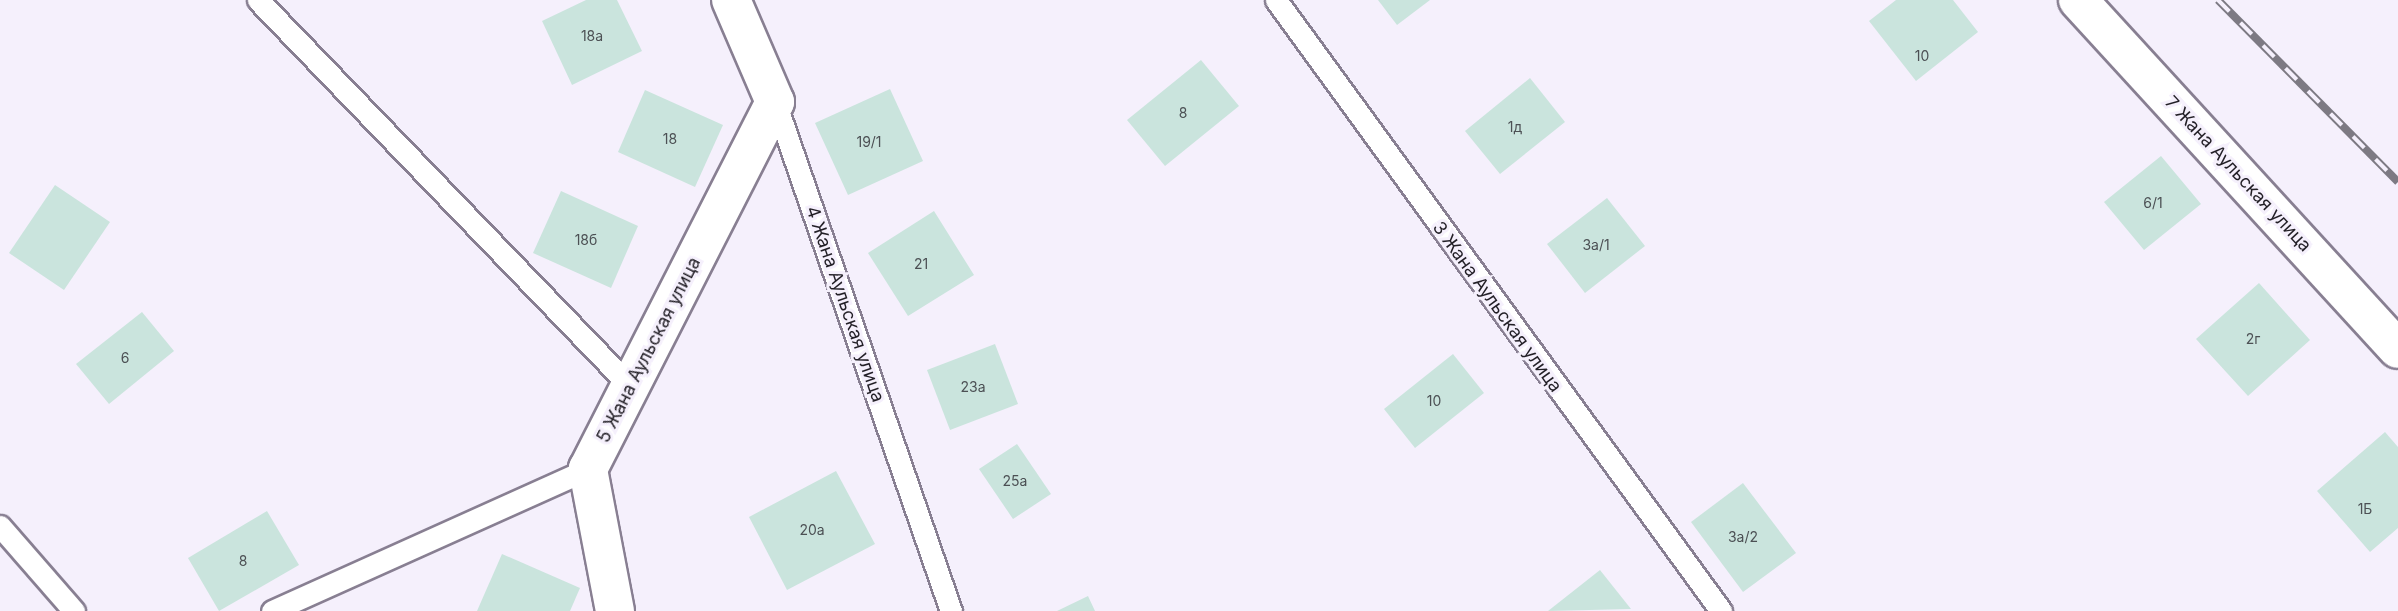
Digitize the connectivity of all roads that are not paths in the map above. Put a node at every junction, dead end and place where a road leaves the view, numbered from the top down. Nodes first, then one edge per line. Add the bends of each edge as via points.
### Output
1 (258, 0) edge
2 (731, 0) edge
3 (1276, 0) edge
4 (2078, 0) edge
5 (775, 103) junction
6 (2398, 349) edge
7 (630, 386) junction
8 (588, 469) junction
9 (0, 526) edge
10 (74, 611) edge
11 (272, 611) edge
12 (615, 611) edge
13 (951, 611) edge
14 (1721, 611) edge

1 - 7 lane
2 - 5 street, 4 Жана Аульская улица
3 - 14 lane, 3 Жана Аульская улица
4 - 6 street, 7 Жана Аульская улица
5 - 7 street, 5 Жана Аульская улица
5 - 13 lane, 4 Жана Аульская улица
7 - 8 street, 5 Жана Аульская улица
8 - 11 lane
8 - 12 street
9 - 10 lane

